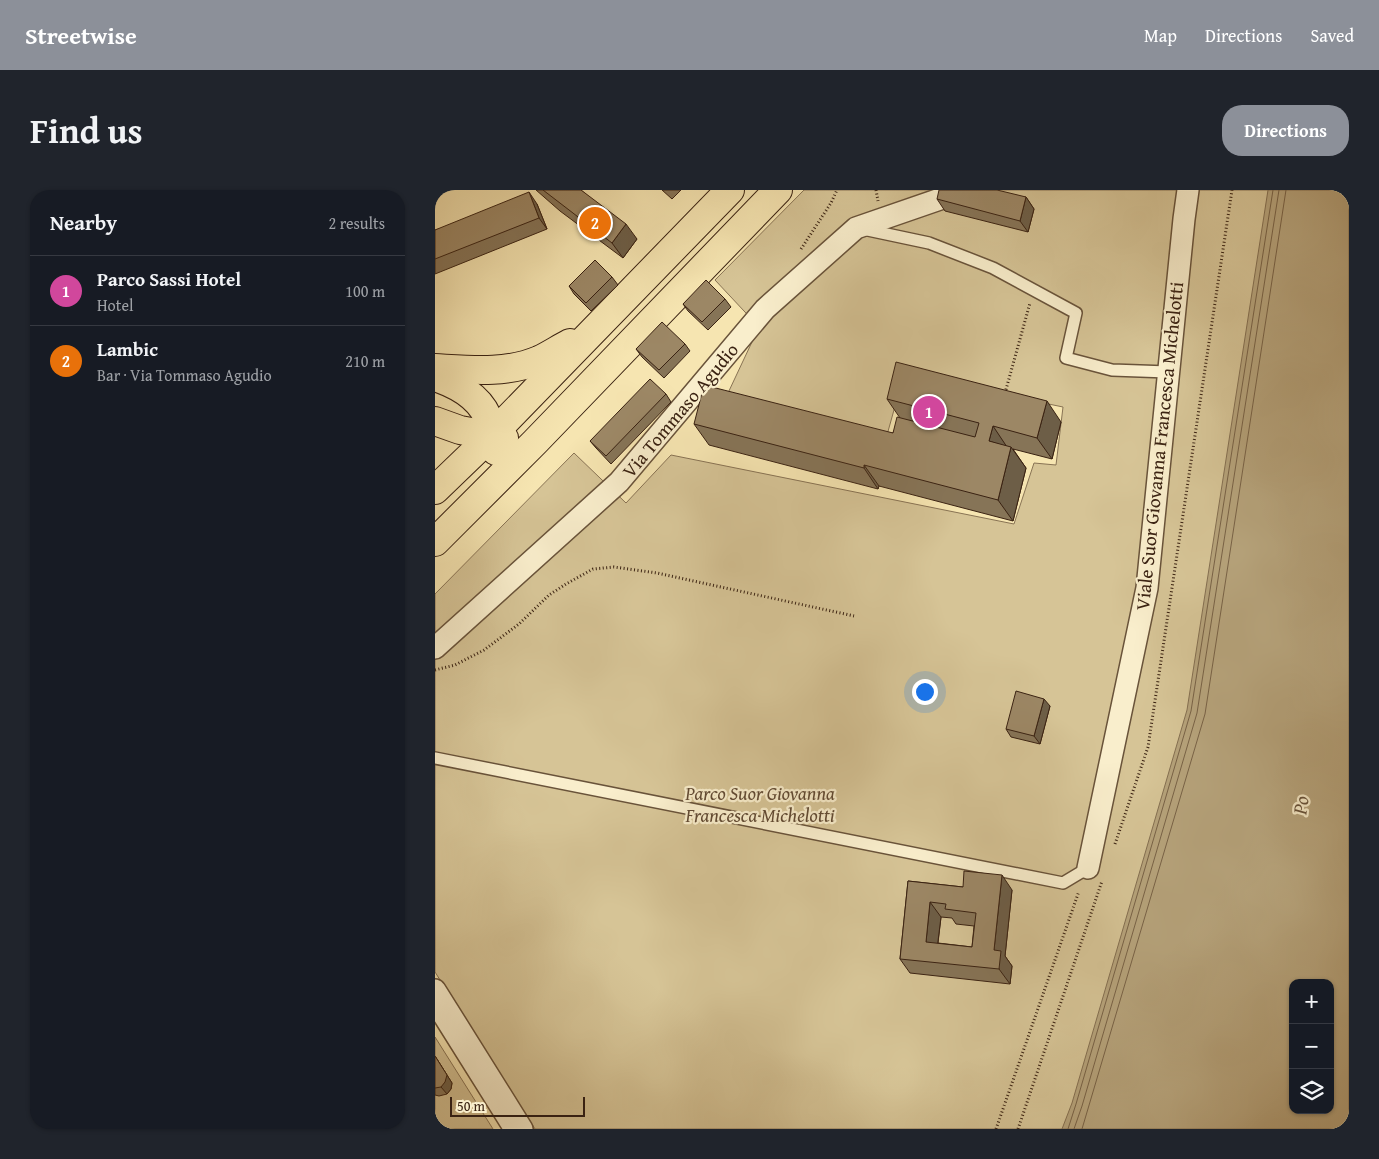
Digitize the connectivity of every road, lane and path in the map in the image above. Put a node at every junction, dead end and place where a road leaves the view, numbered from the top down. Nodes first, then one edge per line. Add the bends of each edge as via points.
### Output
1 (730, 190) edge
2 (777, 190) edge
3 (837, 190) edge
4 (1188, 190) edge
5 (940, 199) edge
6 (856, 228) junction
7 (799, 251) dead end
8 (1034, 290) junction
9 (596, 329) junction
10 (435, 368) edge
11 (1168, 372) junction
12 (435, 377) edge
13 (1004, 398) edge
14 (435, 421) edge
15 (491, 436) junction
16 (535, 442) junction
17 (493, 482) junction
18 (435, 490) edge
19 (435, 542) edge
20 (854, 616) dead end
21 (435, 648) edge
22 (435, 670) edge
23 (435, 758) edge
24 (1088, 868) junction
25 (435, 990) edge
26 (435, 1011) edge
27 (509, 1129) edge
28 (522, 1129) edge
29 (996, 1129) edge

1 - 9 main road
2 - 16 main road
3 - 7 path
4 - 11 street, Viale Suor Giovanna Francesca Michelotti
5 - 6 street, Via Tommaso Agudio
6 - 8 lane via 929,244 993,268
6 - 21 street, Via Tommaso Agudio via 765,309 619,482
8 - 11 lane via 1076,313 1066,358 1112,370
8 - 13 path
9 - 10 main road via 538,360 502,370
9 - 15 main road
11 - 24 street, Viale Suor Giovanna Francesca Michelotti via 1147,588
12 - 15 main road via 469,393 490,424
14 - 15 main road
15 - 16 main road
15 - 17 main road via 497,459
15 - 18 main road
16 - 17 main road
17 - 19 main road
20 - 22 path via 657,573 614,567 593,569 549,595 519,624 484,650 455,665
23 - 24 lane via 1063,883
24 - 29 path
25 - 28 street
26 - 27 lane

